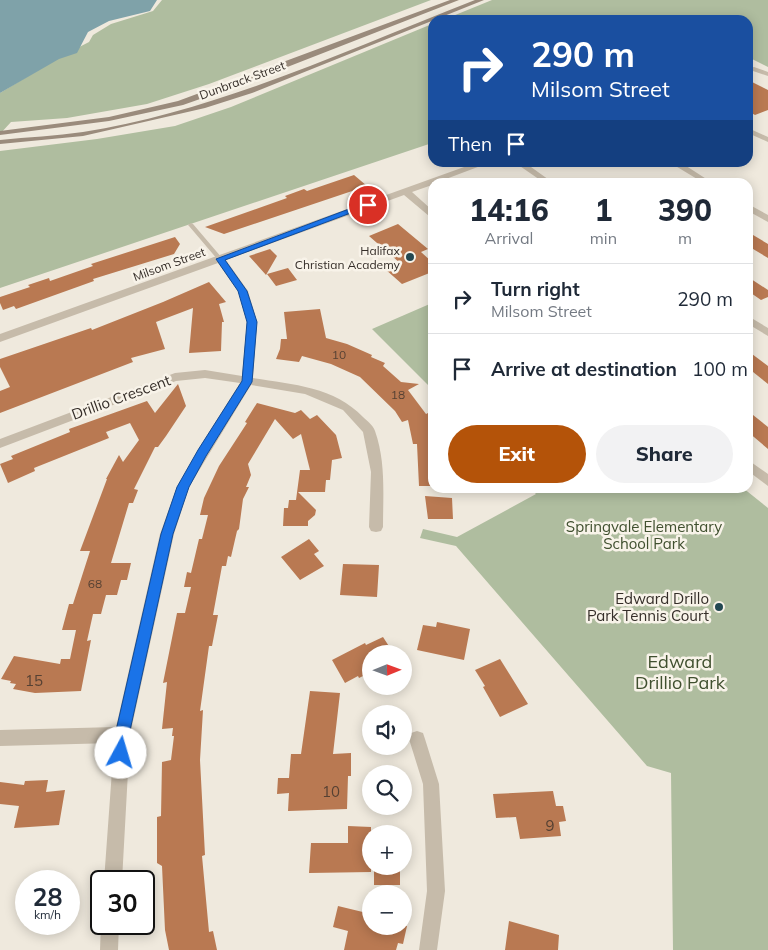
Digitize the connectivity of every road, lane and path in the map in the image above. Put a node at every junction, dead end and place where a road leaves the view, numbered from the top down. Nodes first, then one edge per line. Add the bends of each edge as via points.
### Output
1 (456, 0) edge
2 (481, 0) edge
3 (443, 15) edge
4 (428, 21) edge
5 (753, 70) edge
6 (768, 74) edge
7 (0, 132) edge
8 (753, 132) edge
9 (768, 140) edge
10 (0, 142) edge
11 (473, 167) edge
12 (526, 167) edge
13 (680, 167) edge
14 (442, 178) edge
15 (542, 178) edge
16 (699, 178) edge
17 (428, 183) edge
18 (405, 191) junction
19 (753, 210) edge
20 (428, 211) edge
21 (768, 219) edge
22 (191, 225) dead end
23 (220, 259) junction
24 (753, 322) edge
25 (768, 333) edge
26 (0, 338) edge
27 (247, 382) junction
28 (0, 444) edge
29 (753, 469) edge
30 (768, 481) edge
31 (376, 527) dead end
32 (122, 735) junction
33 (0, 738) edge
34 (417, 739) dead end
35 (114, 870) edge
36 (110, 935) edge
37 (109, 950) edge
38 (428, 950) edge

1 - 7 main road, Dunbrack Street via 180,103 109,119
2 - 3 main road, Dunbrack Street
4 - 10 main road, Dunbrack Street via 202,106 82,134
5 - 6 street
8 - 9 street
11 - 14 street, Milsom Street
12 - 15 street
13 - 16 street
17 - 18 street, Milsom Street
18 - 20 street
18 - 23 street, Milsom Street
19 - 21 street
22 - 23 lane
23 - 26 street, Milsom Street
23 - 27 street via 243,291 252,322
24 - 25 street
27 - 28 street, Drillio Crescent via 205,374 174,377
27 - 31 street, Drillio Crescent via 307,390 347,407 370,430 377,472
27 - 32 street via 183,487 167,534
29 - 30 street
32 - 33 street
32 - 35 street
34 - 38 street via 431,784 436,891
36 - 37 street

